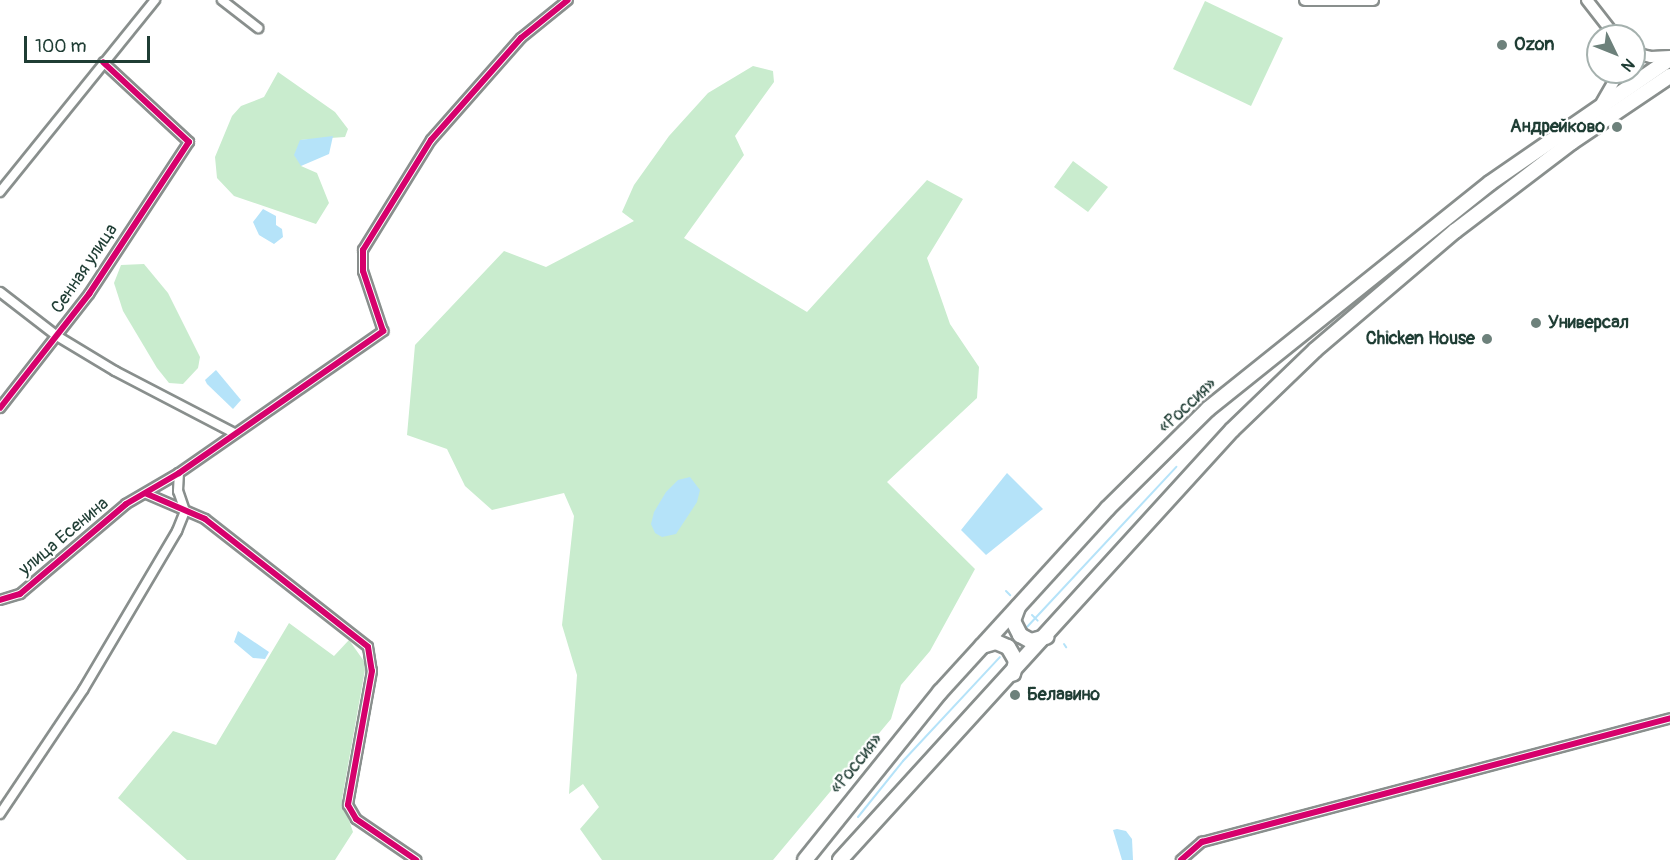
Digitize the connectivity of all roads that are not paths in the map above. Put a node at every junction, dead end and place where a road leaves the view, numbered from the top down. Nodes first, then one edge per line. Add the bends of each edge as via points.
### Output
1 (155, 0) edge
2 (222, 0) edge
3 (568, 0) edge
4 (1305, 0) edge
5 (1373, 0) edge
6 (1587, 0) edge
7 (1606, 24) edge
8 (258, 28) dead end
9 (1646, 56) edge
10 (1670, 57) edge
11 (104, 62) junction
12 (1670, 76) edge
13 (1614, 84) edge
14 (1670, 84) edge
15 (1598, 105) junction
16 (0, 192) edge
17 (1438, 245) junction
18 (0, 292) edge
19 (57, 336) junction
20 (0, 408) edge
21 (234, 433) junction
22 (179, 472) junction
23 (147, 494) junction
24 (184, 511) junction
25 (0, 600) edge
26 (1019, 606) junction
27 (1046, 637) junction
28 (979, 649) junction
29 (1013, 674) junction
30 (1670, 718) edge
31 (0, 814) edge
32 (417, 860) edge
33 (805, 860) edge
34 (840, 860) edge
35 (1181, 860) edge

1 - 11 street
2 - 8 street
3 - 21 street, улица Есенина via 521,38 431,140 363,250 363,272 383,331
4 - 5 street
6 - 7 street
9 - 10 street
10 - 15 highway, «Россия»
11 - 16 street
11 - 19 street, Сенная улица via 189,142
12 - 17 highway via 1572,142
13 - 15 street
14 - 17 highway via 1576,147 1459,236
15 - 26 highway, «Россия» via 1490,183 1208,409 1107,509
17 - 27 highway via 1315,350 1232,430
18 - 19 street
19 - 20 street, Сенная улица
19 - 21 street
21 - 22 street, улица Есенина
22 - 23 street, улица Есенина
22 - 24 street via 178,491
23 - 24 street
23 - 25 street, улица Есенина via 94,528 20,594
24 - 31 street via 143,592
24 - 32 street via 205,519 229,536 368,646 372,671 348,805 356,819
26 - 27 highway via 1014,618 1017,633 1031,641
26 - 28 highway, «Россия»
27 - 29 highway
28 - 29 highway via 993,642 1008,647 1016,661
28 - 33 highway, «Россия»
29 - 34 highway
30 - 35 street via 1202,842 1192,846

